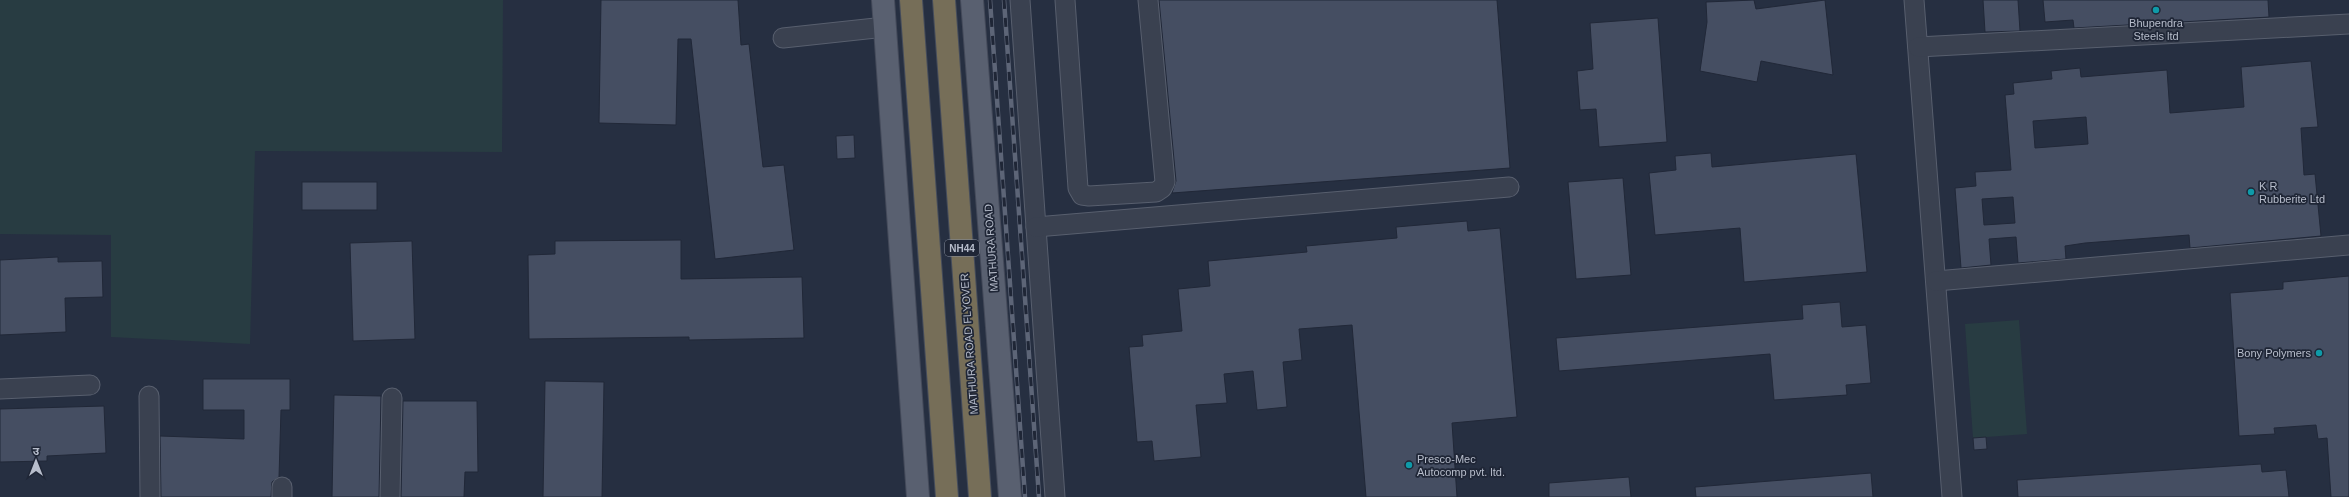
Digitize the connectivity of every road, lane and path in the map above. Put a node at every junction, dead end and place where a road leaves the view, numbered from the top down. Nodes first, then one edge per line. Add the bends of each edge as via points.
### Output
1 (883, 0) edge
2 (911, 0) edge
3 (944, 0) edge
4 (972, 0) edge
5 (1020, 0) edge
6 (1065, 0) edge
7 (1148, 0) edge
8 (1914, 0) edge
9 (2349, 24) edge
10 (885, 27) junction
11 (783, 38) dead end
12 (1918, 47) junction
13 (1509, 187) dead end
14 (1036, 227) junction
15 (2349, 245) edge
16 (1936, 281) junction
17 (90, 385) dead end
18 (0, 389) edge
19 (149, 396) dead end
20 (392, 398) dead end
21 (150, 497) edge
22 (390, 497) edge
23 (918, 497) edge
24 (947, 497) edge
25 (980, 497) edge
26 (1010, 497) edge
27 (1055, 497) edge
28 (1952, 497) edge

1 - 10 main road
2 - 24 highway, NH44
3 - 25 highway, MATHURA ROAD FLYOVER / NH44
4 - 26 main road, MATHURA ROAD
5 - 14 lane
6 - 7 lane via 1078,188 1082,195 1089,196 1156,192 1162,188 1164,182
8 - 12 lane
9 - 12 lane
10 - 11 lane
10 - 23 main road
12 - 16 lane
13 - 14 lane
14 - 27 lane
15 - 16 lane
16 - 28 lane
17 - 18 lane
19 - 21 lane
20 - 22 lane

